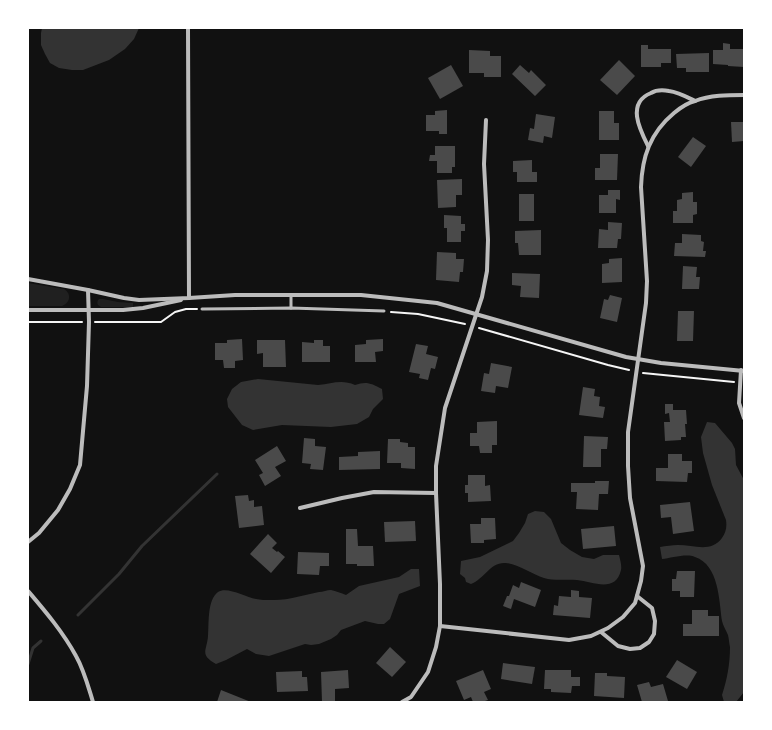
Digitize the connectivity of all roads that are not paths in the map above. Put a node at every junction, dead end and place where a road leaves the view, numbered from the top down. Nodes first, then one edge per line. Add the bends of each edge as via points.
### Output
1 (188, 28) edge
2 (744, 94) edge
3 (695, 100) junction
4 (486, 120) dead end
5 (648, 146) junction
6 (28, 279) edge
7 (88, 290) junction
8 (291, 295) junction
9 (189, 298) junction
10 (291, 308) junction
11 (202, 309) road end
12 (28, 310) edge
13 (89, 310) junction
14 (384, 311) road end
15 (475, 314) junction
16 (638, 360) junction
17 (743, 370) edge
18 (744, 418) edge
19 (436, 493) junction
20 (300, 508) dead end
21 (28, 542) edge
22 (28, 591) edge
23 (637, 596) junction
24 (440, 626) junction
25 (601, 632) junction
26 (93, 702) edge
27 (402, 702) edge

1 - 9 street
2 - 3 street
3 - 5 street via 686,104 663,124
3 - 5 street via 667,90 646,94 639,102 637,111 638,122
4 - 15 street via 484,164 487,271 482,297
5 - 16 street via 641,175 647,281
6 - 7 street
7 - 9 street via 139,300
7 - 13 street
8 - 9 street via 236,294
8 - 10 lane
8 - 15 street via 387,297 437,303
9 - 13 street via 143,308
10 - 11 lane
10 - 14 lane
12 - 13 street
13 - 21 street via 88,386 80,465 58,510 39,534
15 - 16 street
15 - 19 street via 445,408 436,466
16 - 17 street
16 - 23 street via 628,432 630,498 643,566
17 - 18 street via 739,403
19 - 20 street via 374,492
19 - 24 street
22 - 26 street via 63,635 76,656
23 - 25 street via 635,603 623,617
23 - 25 street via 652,608 654,634 649,642 640,648 630,649 618,646
24 - 25 street via 569,640
24 - 27 street via 428,672 412,697

